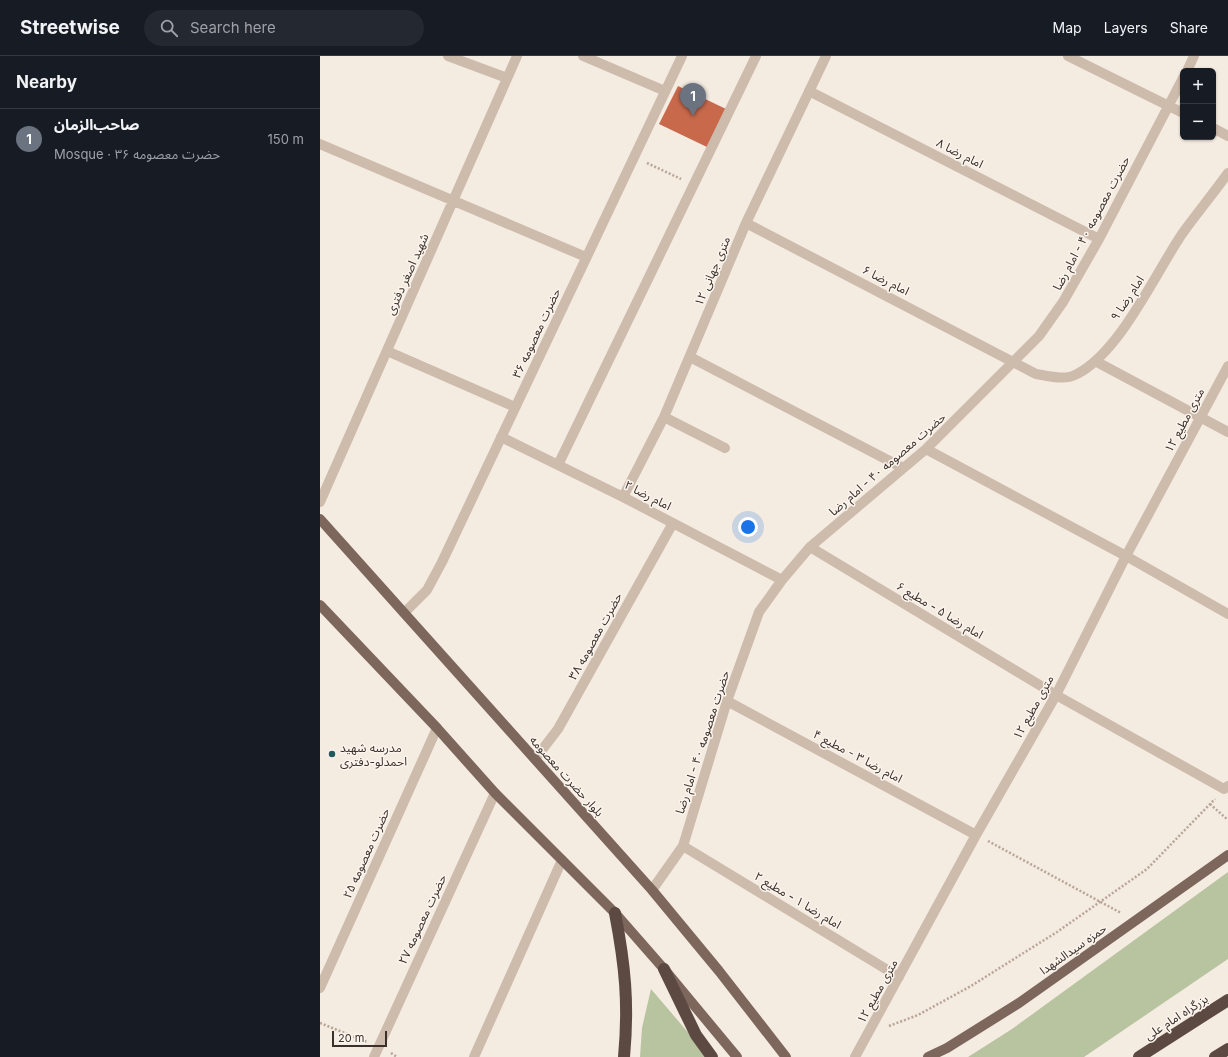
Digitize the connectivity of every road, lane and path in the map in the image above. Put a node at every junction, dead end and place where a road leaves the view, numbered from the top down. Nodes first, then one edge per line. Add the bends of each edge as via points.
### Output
1 (448, 56) edge
2 (517, 56) edge
3 (583, 56) edge
4 (682, 56) edge
5 (756, 56) edge
6 (826, 56) edge
7 (1068, 56) edge
8 (1194, 56) edge
9 (1188, 68) edge
10 (507, 78) junction
11 (1180, 84) edge
12 (665, 91) junction
13 (809, 91) junction
14 (1168, 106) junction
15 (1180, 112) edge
16 (1216, 130) edge
17 (1228, 136) edge
18 (320, 144) edge
19 (634, 157) junction
20 (1228, 173) edge
21 (694, 185) junction
22 (453, 202) junction
23 (746, 223) junction
24 (1099, 238) junction
25 (586, 257) junction
26 (387, 350) junction
27 (690, 357) junction
28 (1015, 361) junction
29 (1097, 362) junction
30 (1228, 366) edge
31 (515, 408) junction
32 (664, 417) junction
33 (1201, 417) junction
34 (1228, 432) edge
35 (501, 437) junction
36 (726, 448) dead end
37 (926, 449) junction
38 (558, 465) junction
39 (903, 468) junction
40 (623, 497) junction
41 (320, 502) edge
42 (320, 519) edge
43 (674, 523) junction
44 (810, 547) junction
45 (1126, 556) junction
46 (782, 580) junction
47 (320, 605) edge
48 (404, 613) junction
49 (1228, 614) edge
50 (1056, 695) junction
51 (727, 701) junction
52 (437, 728) junction
53 (535, 759) junction
54 (1226, 788) edge
55 (495, 793) junction
56 (1210, 804) junction
57 (1228, 820) edge
58 (976, 835) junction
59 (683, 846) junction
60 (1228, 855) edge
61 (562, 860) junction
62 (652, 890) junction
63 (1101, 902) junction
64 (615, 913) junction
65 (1135, 921) junction
66 (664, 969) junction
67 (899, 977) junction
68 (320, 988) edge
69 (1228, 1000) edge
70 (320, 1023) edge
71 (869, 1032) junction
72 (378, 1046) junction
73 (1228, 1050) edge
74 (374, 1057) edge
75 (398, 1057) edge
76 (474, 1057) edge
77 (624, 1057) edge
78 (712, 1057) edge
79 (738, 1057) edge
80 (786, 1057) edge
81 (856, 1057) edge
82 (928, 1057) edge
83 (1139, 1057) edge
84 (1215, 1057) edge
85 (1222, 1057) edge

1 - 10 street
2 - 10 street, شهید اصغر دفتری
3 - 12 street
4 - 12 street, حضرت معصومه ۳۶
5 - 21 street
6 - 13 street, ۱۲ متری جهانی
7 - 14 street
8 - 9 street
10 - 22 street, شهید اصغر دفتری
11 - 14 street, حضرت معصومه ۴۰ - امام رضا
12 - 19 street, حضرت معصومه ۳۶
13 - 23 street, ۱۲ متری جهانی
13 - 24 street, امام رضا ۸
14 - 15 street
14 - 24 street, حضرت معصومه ۴۰ - امام رضا
16 - 17 street
18 - 22 street
19 - 21 path
19 - 25 street, حضرت معصومه ۳۶
20 - 29 street, امام رضا ۹ via 1182,234 1129,320
21 - 38 street
22 - 25 street
22 - 26 street, شهید اصغر دفتری
23 - 27 street, ۱۲ متری جهانی
23 - 28 street, امام رضا ۶
24 - 28 street, حضرت معصومه ۴۰ - امام رضا via 1063,302 1039,336
25 - 31 street, حضرت معصومه ۳۶
26 - 31 street
26 - 41 street, شهید اصغر دفتری
27 - 32 street, ۱۲ متری جهانی
27 - 39 street
28 - 29 street, امام رضا ۹ via 1036,374 1056,378 1076,375
28 - 37 street, حضرت معصومه ۴۰ - امام رضا
29 - 33 street
30 - 33 street, ۱۲ متری مطیع
31 - 35 street, حضرت معصومه ۳۶
32 - 36 street
32 - 40 street, ۱۲ متری جهانی
33 - 34 street
33 - 45 street, ۱۲ متری مطیع
35 - 38 street, امام رضا ۲
35 - 48 street, حضرت معصومه ۳۶ via 427,590
37 - 39 street, حضرت معصومه ۴۰ - امام رضا
37 - 45 street
38 - 40 street, امام رضا ۲
39 - 44 street, حضرت معصومه ۴۰ - امام رضا
40 - 43 street, امام رضا ۲
42 - 48 main road, بلوار حضرت معصومه
43 - 46 street, امام رضا ۲
43 - 53 street, حضرت معصومه ۳۸ via 558,729
44 - 46 street, حضرت معصومه ۴۰ - امام رضا
44 - 50 street, امام رضا ۵ - مطیع ۶
45 - 49 street
45 - 50 street, ۱۲ متری مطیع
46 - 51 street, حضرت معصومه ۴۰ - امام رضا via 759,612
47 - 52 main road
48 - 53 main road, بلوار حضرت معصومه
50 - 54 street, امام رضا ۵ - مطیع ۶
50 - 58 street, ۱۲ متری مطیع
51 - 58 street, امام رضا ۳ - مطیع ۴
51 - 59 street, حضرت معصومه ۴۰ - امام رضا
52 - 55 main road
52 - 68 street, حضرت معصومه ۲۵
53 - 62 main road, بلوار حضرت معصومه
54 - 56 path
55 - 61 main road
55 - 72 street, حضرت معصومه ۲۷
56 - 57 path
56 - 63 path via 1147,869
58 - 63 path
58 - 67 street, ۱۲ متری مطیع
59 - 62 street, حضرت معصومه ۴۰ - امام رضا
59 - 67 street, امام رضا ۱ - مطیع ۲
60 - 65 main road, حمزه سیدالشهدا
61 - 64 main road
61 - 76 street
62 - 80 main road, بلوار حضرت معصومه
63 - 65 path
63 - 71 path via 971,986 918,1015
64 - 66 main road
64 - 77 highway via 626,987
65 - 82 main road, حمزه سیدالشهدا via 1019,1003
66 - 78 highway via 696,1035
66 - 79 main road
67 - 71 street, ۱۲ متری مطیع
69 - 83 highway, بزرگراه امام علی
70 - 72 path
71 - 81 street, ۱۲ متری مطیع
72 - 74 street, حضرت معصومه ۲۷
72 - 75 path
73 - 84 highway
73 - 85 highway

